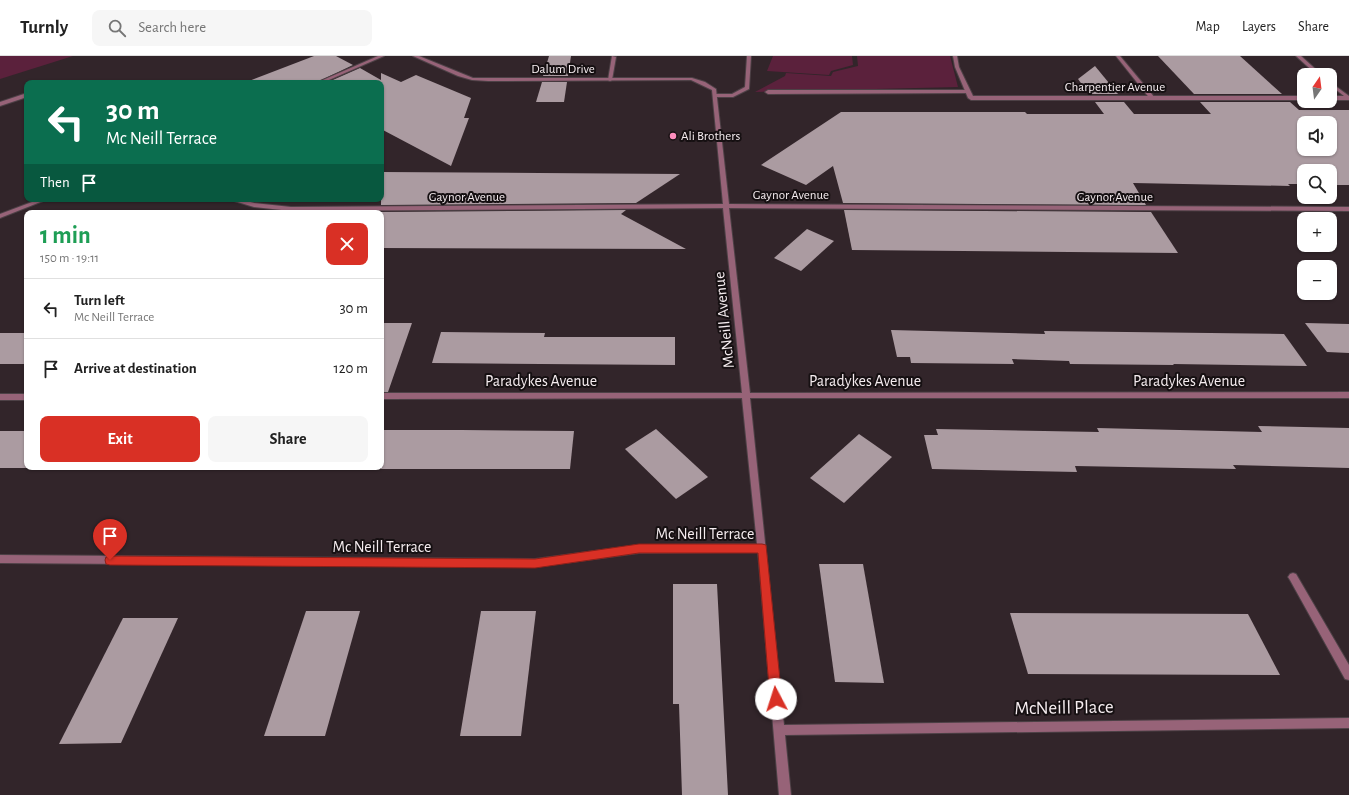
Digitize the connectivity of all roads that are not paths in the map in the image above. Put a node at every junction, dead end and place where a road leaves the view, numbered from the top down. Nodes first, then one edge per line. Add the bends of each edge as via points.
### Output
1 (382, 56) edge
2 (415, 56) edge
3 (749, 56) edge
4 (955, 56) edge
5 (1118, 56) edge
6 (1298, 56) edge
7 (614, 57) edge
8 (1312, 68) edge
9 (325, 80) edge
10 (610, 80) junction
11 (714, 89) joint
12 (1337, 89) edge
13 (768, 92) dead end
14 (968, 92) junction
15 (24, 96) edge
16 (716, 96) junction
17 (1297, 98) edge
18 (1337, 98) edge
19 (1349, 98) edge
20 (1153, 99) junction
21 (0, 104) edge
22 (37, 202) edge
23 (244, 202) edge
24 (727, 206) junction
25 (1349, 209) edge
26 (0, 216) edge
27 (1349, 394) edge
28 (746, 395) junction
29 (384, 396) edge
30 (0, 397) edge
31 (24, 397) edge
32 (762, 548) junction
33 (0, 560) edge
34 (1293, 577) dead end
35 (1349, 675) edge
36 (1349, 723) edge
37 (779, 730) junction
38 (786, 795) edge

1 - 9 street
2 - 10 street, Dalum Drive via 472,79
3 - 16 street via 747,88 733,95
4 - 14 street
5 - 20 street
6 - 8 street
7 - 10 street
10 - 11 street, Dalum Drive via 692,80
11 - 16 street, McNeill Avenue
12 - 19 street
13 - 14 street
14 - 20 street, Charpentier Avenue via 972,98
15 - 21 street
16 - 24 street, McNeill Avenue
17 - 20 street, Charpentier Avenue
18 - 19 street
22 - 26 street
23 - 24 street, Gaynor Avenue via 291,209
24 - 25 street, Gaynor Avenue
24 - 28 street, McNeill Avenue
27 - 28 street, Paradykes Avenue
28 - 29 street, Paradykes Avenue
28 - 32 street, McNeill Avenue
30 - 31 street
32 - 33 street, Mc Neill Terrace via 639,549 535,563
32 - 37 street
34 - 35 street
36 - 37 street, McNeill Place
37 - 38 street

